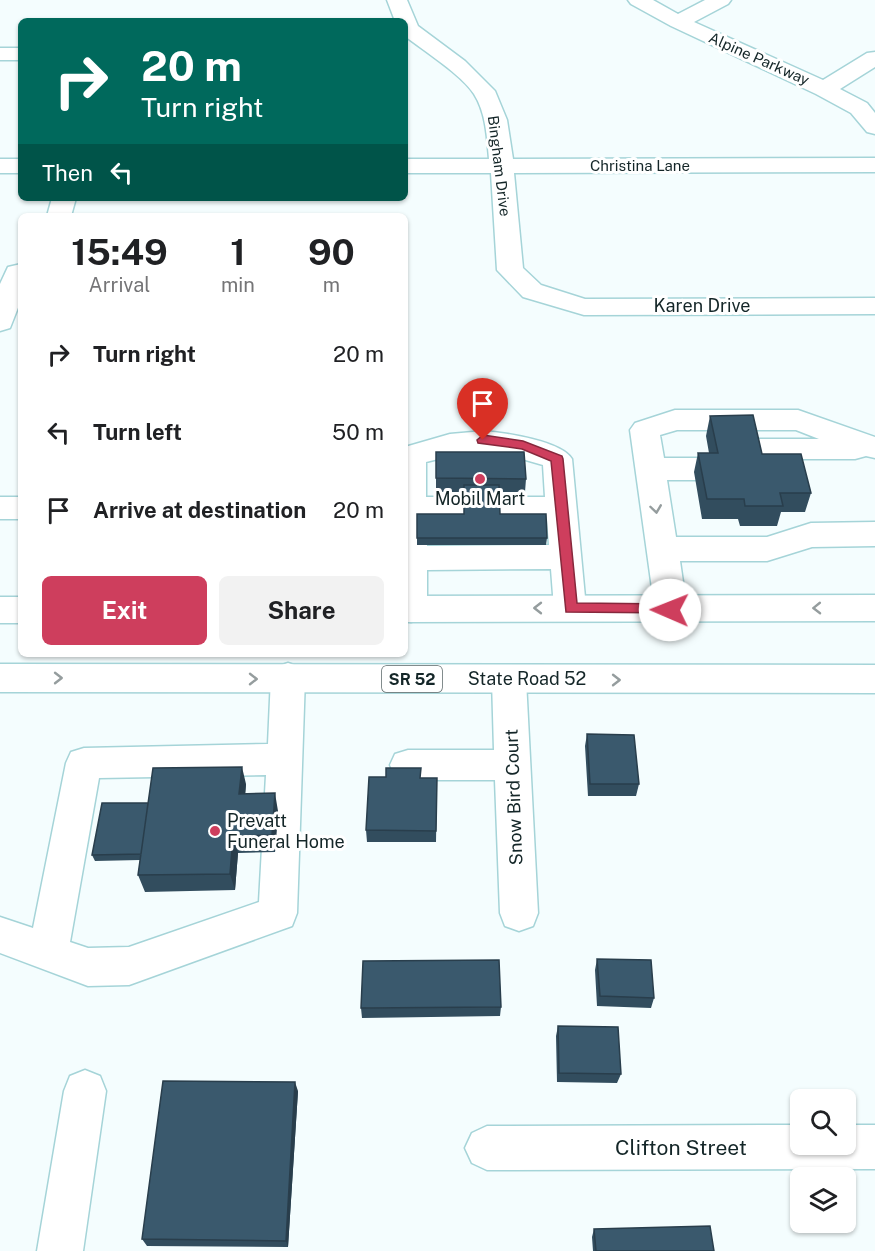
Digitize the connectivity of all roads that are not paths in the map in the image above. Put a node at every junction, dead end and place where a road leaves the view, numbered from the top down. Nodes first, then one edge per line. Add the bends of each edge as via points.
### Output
1 (397, 0) edge
2 (638, 0) edge
3 (722, 0) edge
4 (403, 18) edge
5 (678, 22) junction
6 (408, 31) edge
7 (0, 54) edge
8 (18, 54) edge
9 (875, 58) edge
10 (824, 89) junction
11 (875, 127) edge
12 (875, 165) edge
13 (0, 166) edge
14 (18, 166) edge
15 (408, 166) edge
16 (502, 166) junction
17 (18, 273) edge
18 (532, 291) joint
19 (875, 306) edge
20 (0, 322) edge
21 (856, 441) edge
22 (647, 449) junction
23 (709, 453) edge
24 (752, 453) junction
25 (875, 457) edge
26 (875, 468) edge
27 (0, 508) edge
28 (18, 508) edge
29 (411, 508) junction
30 (561, 508) junction
31 (875, 534) edge
32 (662, 549) junction
33 (566, 557) junction
34 (411, 558) junction
35 (570, 608) junction
36 (875, 608) edge
37 (408, 609) edge
38 (0, 610) edge
39 (18, 610) edge
40 (670, 610) junction
41 (0, 678) edge
42 (288, 678) junction
43 (875, 679) edge
44 (509, 680) junction
45 (285, 759) junction
46 (408, 765) edge
47 (512, 765) junction
48 (519, 913) dead end
49 (0, 935) edge
50 (48, 953) junction
51 (85, 1091) dead end
52 (875, 1147) edge
53 (487, 1148) dead end
54 (60, 1251) edge

1 - 4 street, Bingham Drive
2 - 5 street, Alpine Parkway
3 - 5 street
5 - 10 street, Alpine Parkway
6 - 16 street, Bingham Drive via 458,66 484,91 496,120
7 - 8 street
9 - 10 street
10 - 11 street, Alpine Parkway via 859,108
12 - 16 street, Christina Lane
13 - 14 street
15 - 16 street, Christina Lane
16 - 18 street, Bingham Drive via 510,270
17 - 20 street
18 - 19 street, Karen Drive via 584,307
21 - 22 street
21 - 24 street
22 - 23 street
22 -> 32 street
24 - 25 street
24 - 26 street
27 - 28 street
29 - 30 street
29 - 30 street via 411,456 443,444 483,440 523,446 557,459
29 - 34 street
30 - 33 street
31 - 32 street via 811,535 767,549
32 - 40 street
33 - 34 street
33 - 35 street
34 - 37 street
35 -> 37 street
35 - 40 street
36 -> 40 street
38 - 39 street
41 -> 42 street, State Road 52 / SR 52
42 - 44 street, State Road 52 / SR 52
42 - 45 street
44 -> 43 street, State Road 52 / SR 52
44 - 47 street, Snow Bird Court
45 - 50 street via 84,763
45 - 50 street via 278,913 129,966 88,967
46 - 47 street
47 - 48 street, Snow Bird Court
49 - 50 street
51 - 54 street
52 - 53 street, Clifton Street

